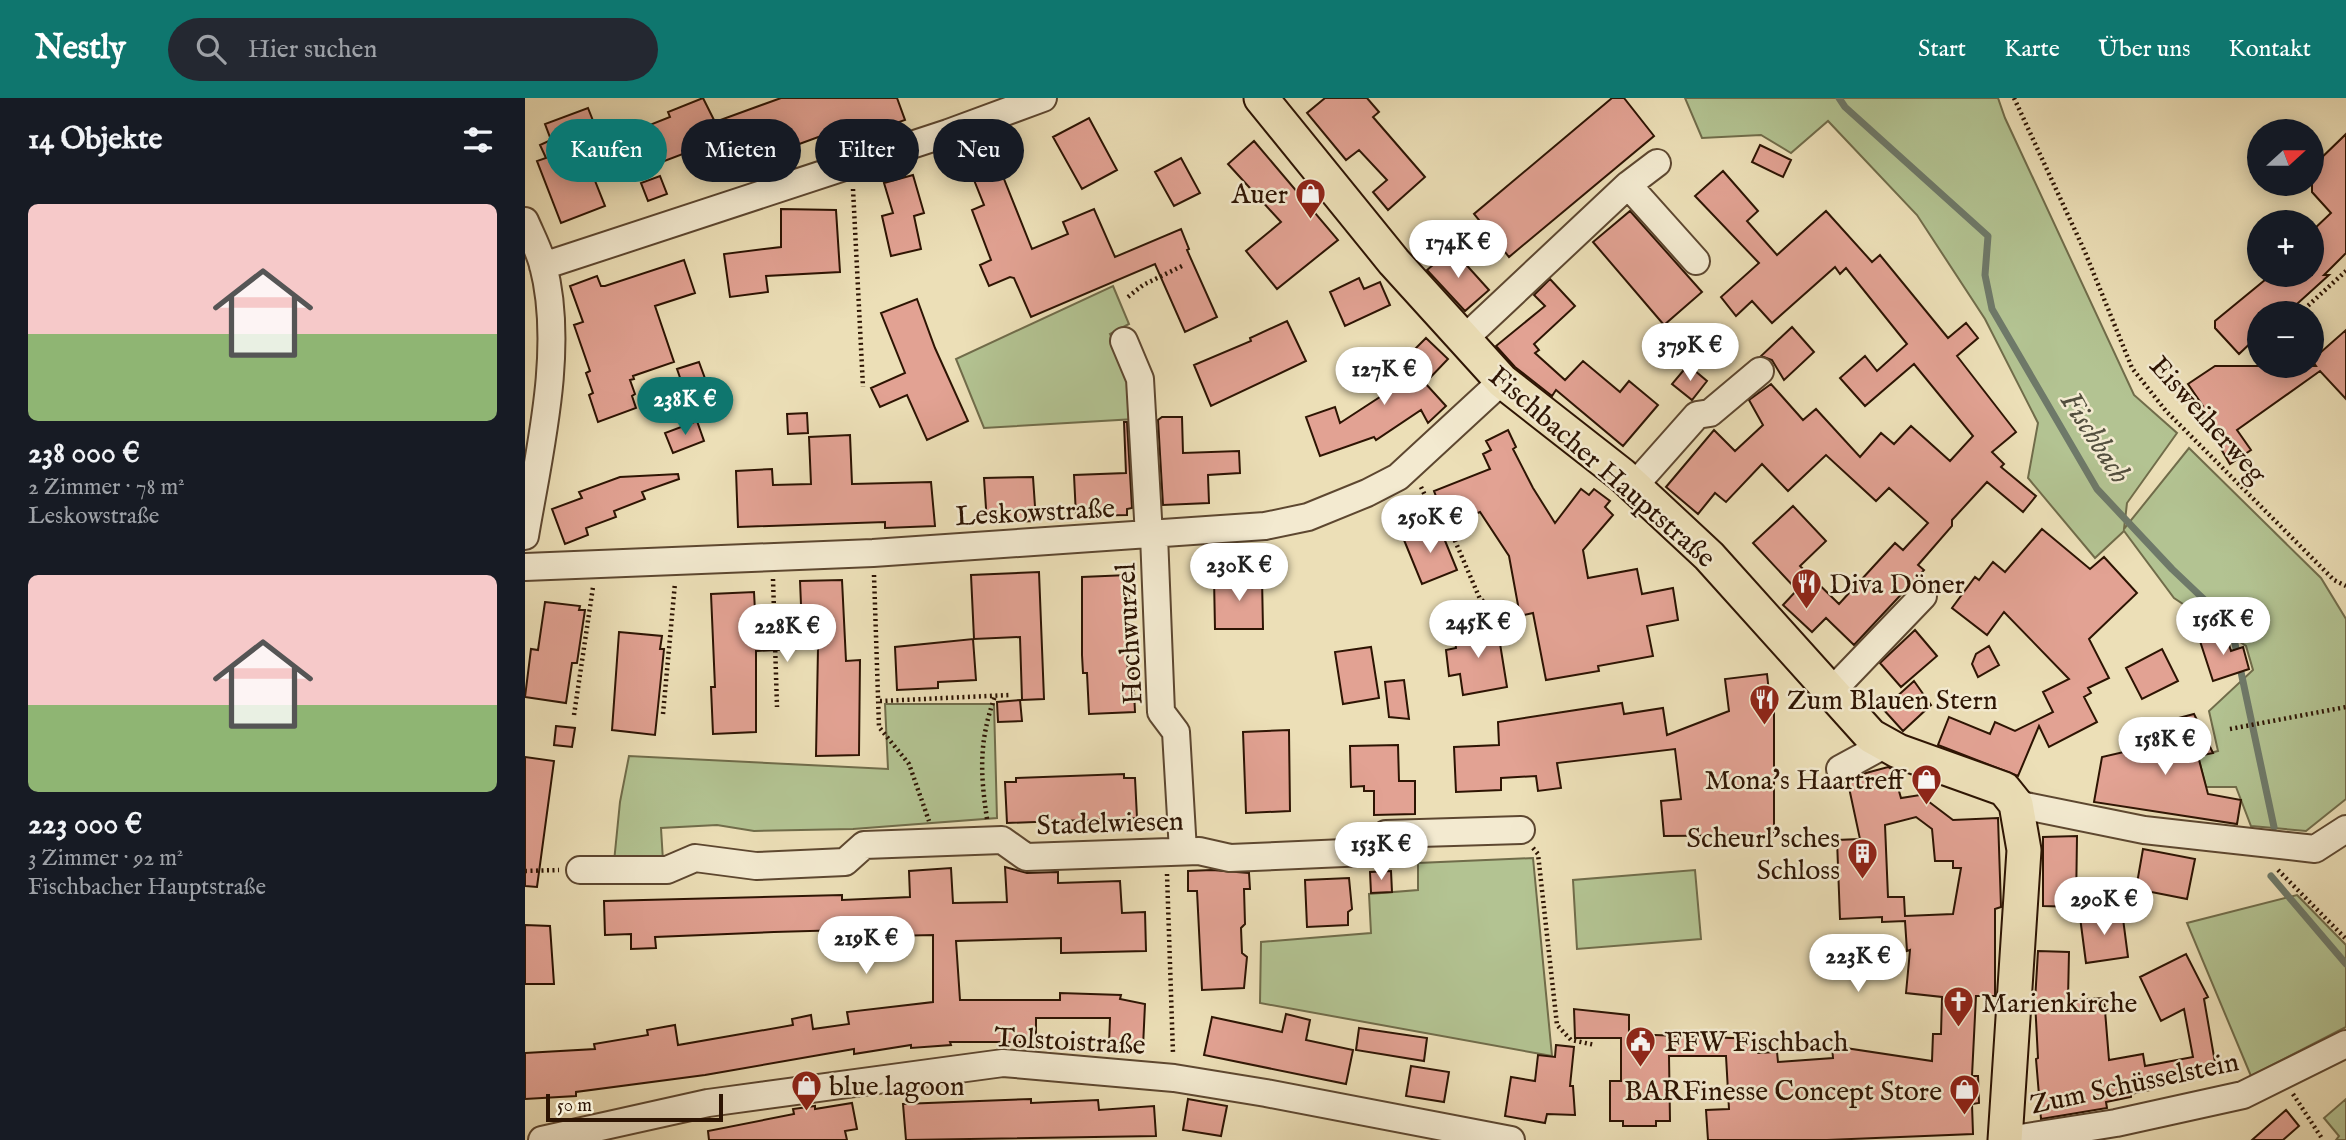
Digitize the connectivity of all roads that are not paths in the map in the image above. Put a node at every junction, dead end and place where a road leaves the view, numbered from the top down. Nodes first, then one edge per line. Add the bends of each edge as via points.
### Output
1 (1043, 98) edge
2 (1261, 98) edge
3 (1657, 163) dead end
4 (1628, 185) junction
5 (532, 244) edge
6 (1696, 261) dead end
7 (1463, 340) junction
8 (1124, 341) dead end
9 (1760, 371) dead end
10 (1502, 381) junction
11 (1634, 486) junction
12 (525, 536) edge
13 (1152, 536) junction
14 (525, 567) edge
15 (1923, 596) dead end
16 (1831, 693) junction
17 (1886, 744) junction
18 (1840, 769) dead end
19 (2016, 804) junction
20 (2346, 829) edge
21 (1521, 830) road end
22 (1175, 852) junction
23 (580, 870) road end
24 (2346, 1044) edge
25 (542, 1140) edge
26 (1511, 1140) edge
27 (2007, 1140) edge

1 - 5 street via 852,164
2 - 7 main road, Fischbacher Hauptstraße
3 - 4 street
4 - 6 street
4 - 7 street
5 - 12 street via 550,357
7 - 10 main road, Fischbacher Hauptstraße
8 - 13 street, Hochwurzel via 1140,379
9 - 11 street via 1710,413 1697,415
10 - 11 main road, Fischbacher Hauptstraße
10 - 13 street, Leskowstraße via 1398,477 1367,493 1308,517 1265,526
11 - 16 main road, Fischbacher Hauptstraße via 1709,556
13 - 14 street, Leskowstraße
13 - 22 street, Hochwurzel via 1161,712 1176,732
15 - 16 street
16 - 17 main road, Fischbacher Hauptstraße via 1871,736
17 - 18 street
17 - 19 main road, Fischbacher Hauptstraße via 2004,789
19 - 20 street via 2144,830 2315,849
19 - 27 main road via 2024,850
21 - 22 street, Stadelwiesen via 1386,834 1367,852 1230,858 1199,851
22 - 23 street, Stadelwiesen via 1026,857 1002,840 864,845 845,862 756,866 695,858 667,870
24 - 27 street, Zum Schüsselstein via 2243,1095 2116,1123
25 - 26 street, Tolstoistraße via 708,1104 1003,1063 1174,1078

